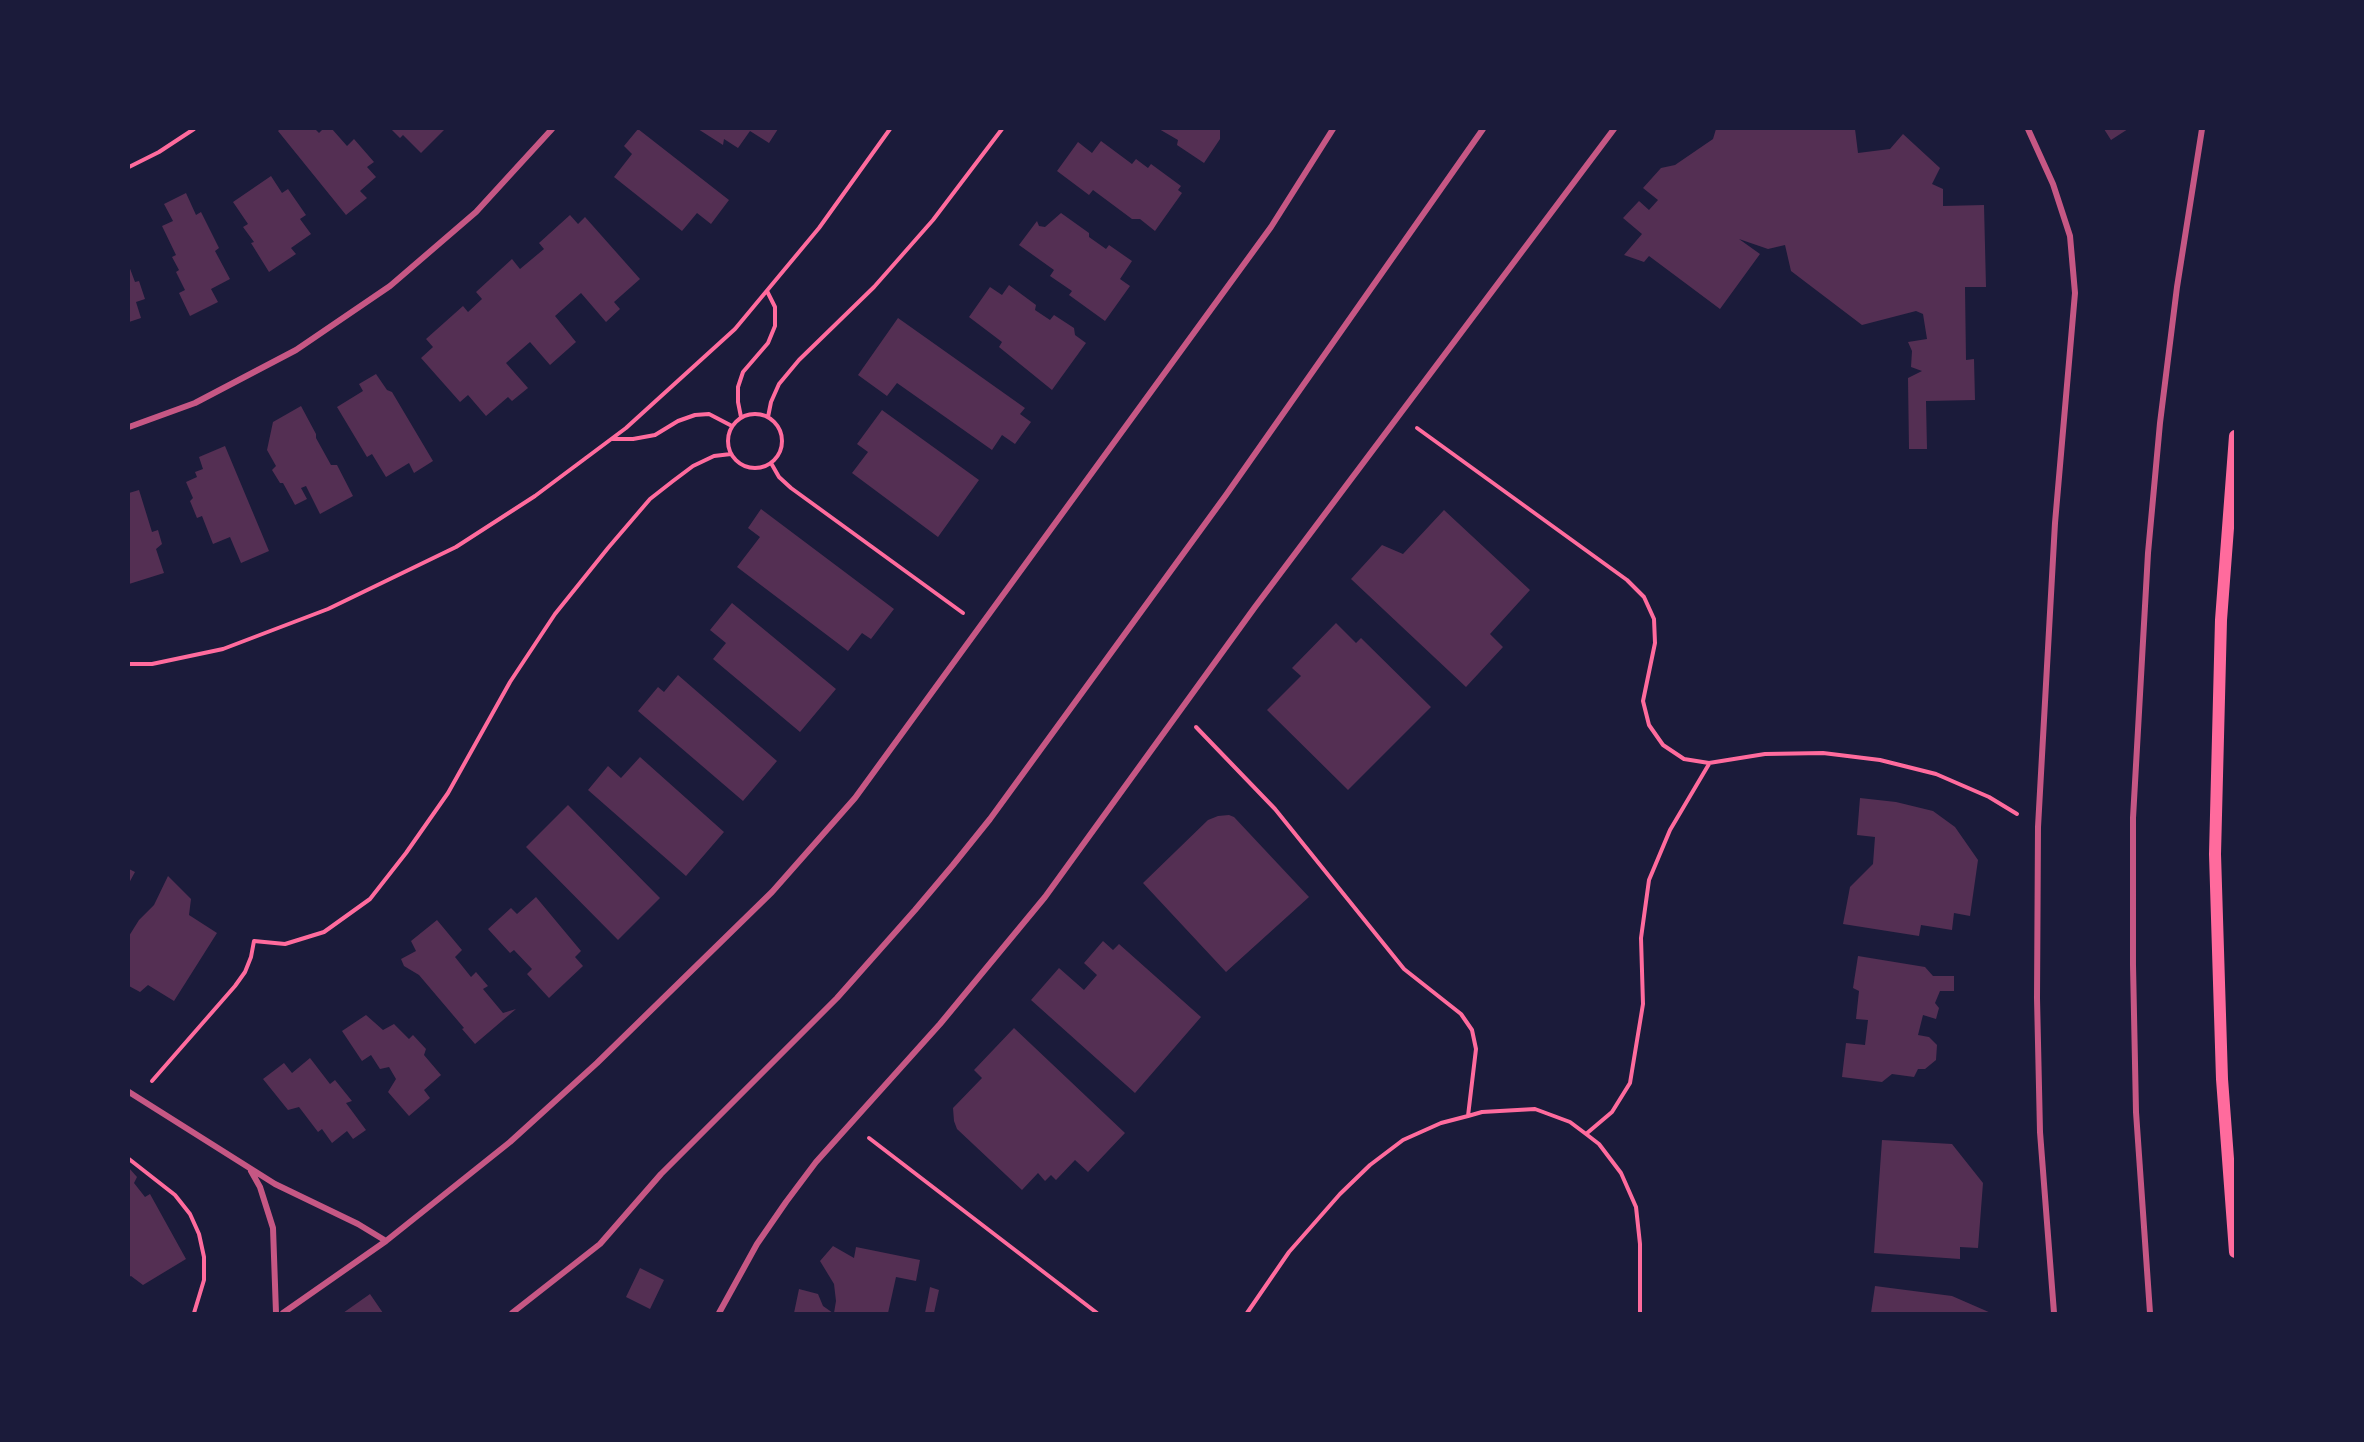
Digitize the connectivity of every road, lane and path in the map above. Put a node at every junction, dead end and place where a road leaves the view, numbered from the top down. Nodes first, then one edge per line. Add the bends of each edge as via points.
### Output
1 (194, 129) edge
2 (552, 129) edge
3 (890, 129) edge
4 (1002, 129) edge
5 (1333, 129) edge
6 (1483, 129) edge
7 (1614, 129) edge
8 (2028, 129) edge
9 (2202, 129) edge
10 (129, 166) edge
11 (766, 291) junction
12 (1399, 415) junction
13 (741, 417) junction
14 (768, 417) junction
15 (732, 426) junction
16 (129, 427) edge
17 (2235, 436) edge
18 (612, 439) junction
19 (731, 454) junction
20 (771, 463) junction
21 (980, 626) junction
22 (129, 664) edge
23 (1180, 711) junction
24 (1709, 763) junction
25 (2038, 827) junction
26 (129, 1092) edge
27 (137, 1097) junction
28 (1468, 1116) junction
29 (849, 1123) junction
30 (1586, 1134) junction
31 (129, 1159) edge
32 (249, 1168) junction
33 (386, 1241) junction
34 (2235, 1252) edge
35 (194, 1313) edge
36 (276, 1313) edge
37 (283, 1313) edge
38 (512, 1313) edge
39 (719, 1313) edge
40 (1097, 1313) edge
41 (1247, 1313) edge
42 (1640, 1313) edge
43 (2054, 1313) edge
44 (2150, 1313) edge

1 - 10 path
2 - 16 street via 476,212 390,286 296,350 195,403
3 - 11 path via 819,228
4 - 14 path via 933,220 779,384
5 - 21 street via 1270,227
6 - 38 street via 1226,495 953,865 837,998 668,1167 600,1244
7 - 12 street
8 - 25 street via 2053,184 2070,236 2074,293 2055,522
9 - 44 street via 2160,423 2148,553 2134,807 2136,1112
11 - 13 path via 775,307 775,326 768,344 743,372 738,387
11 - 18 path via 735,329
12 - 23 street
12 - 24 path via 1627,580 1644,597 1654,619 1656,643 1643,701 1648,725 1663,745 1684,759
13 - 14 path
13 - 15 path
14 - 20 path via 781,434 782,445
15 - 18 path via 709,414 695,415 655,435
15 - 19 path via 728,444
17 - 34 main road via 2221,620 2215,854 2222,1079
18 - 22 path via 535,496 456,546 328,609 223,649 152,664
19 - 20 path via 749,468
19 - 27 path via 714,456 673,481 650,499 608,548 555,614 510,682 448,793 370,899 324,932 285,944 254,941 248,965 235,986
20 - 21 path via 791,488
21 - 33 street via 855,798 772,892 510,1142
23 - 28 path via 1275,809 1404,969 1461,1014 1472,1030 1476,1049
23 - 29 street via 1045,897 940,1024
24 - 25 path via 1765,754 1823,753 1880,760 1936,774 1989,796
24 - 30 path via 1670,830 1649,880 1641,938 1644,1005 1630,1083 1612,1112
25 - 43 street via 2040,1132
26 - 27 street
27 - 32 street
28 - 30 path via 1535,1108
28 - 41 path via 1404,1140 1370,1165 1289,1252
29 - 39 street via 786,1202
29 - 40 path
30 - 42 path via 1621,1173 1636,1207
31 - 35 path via 175,1195 199,1234 204,1280
32 - 33 street
32 - 36 street via 260,1187 273,1228
33 - 37 street

